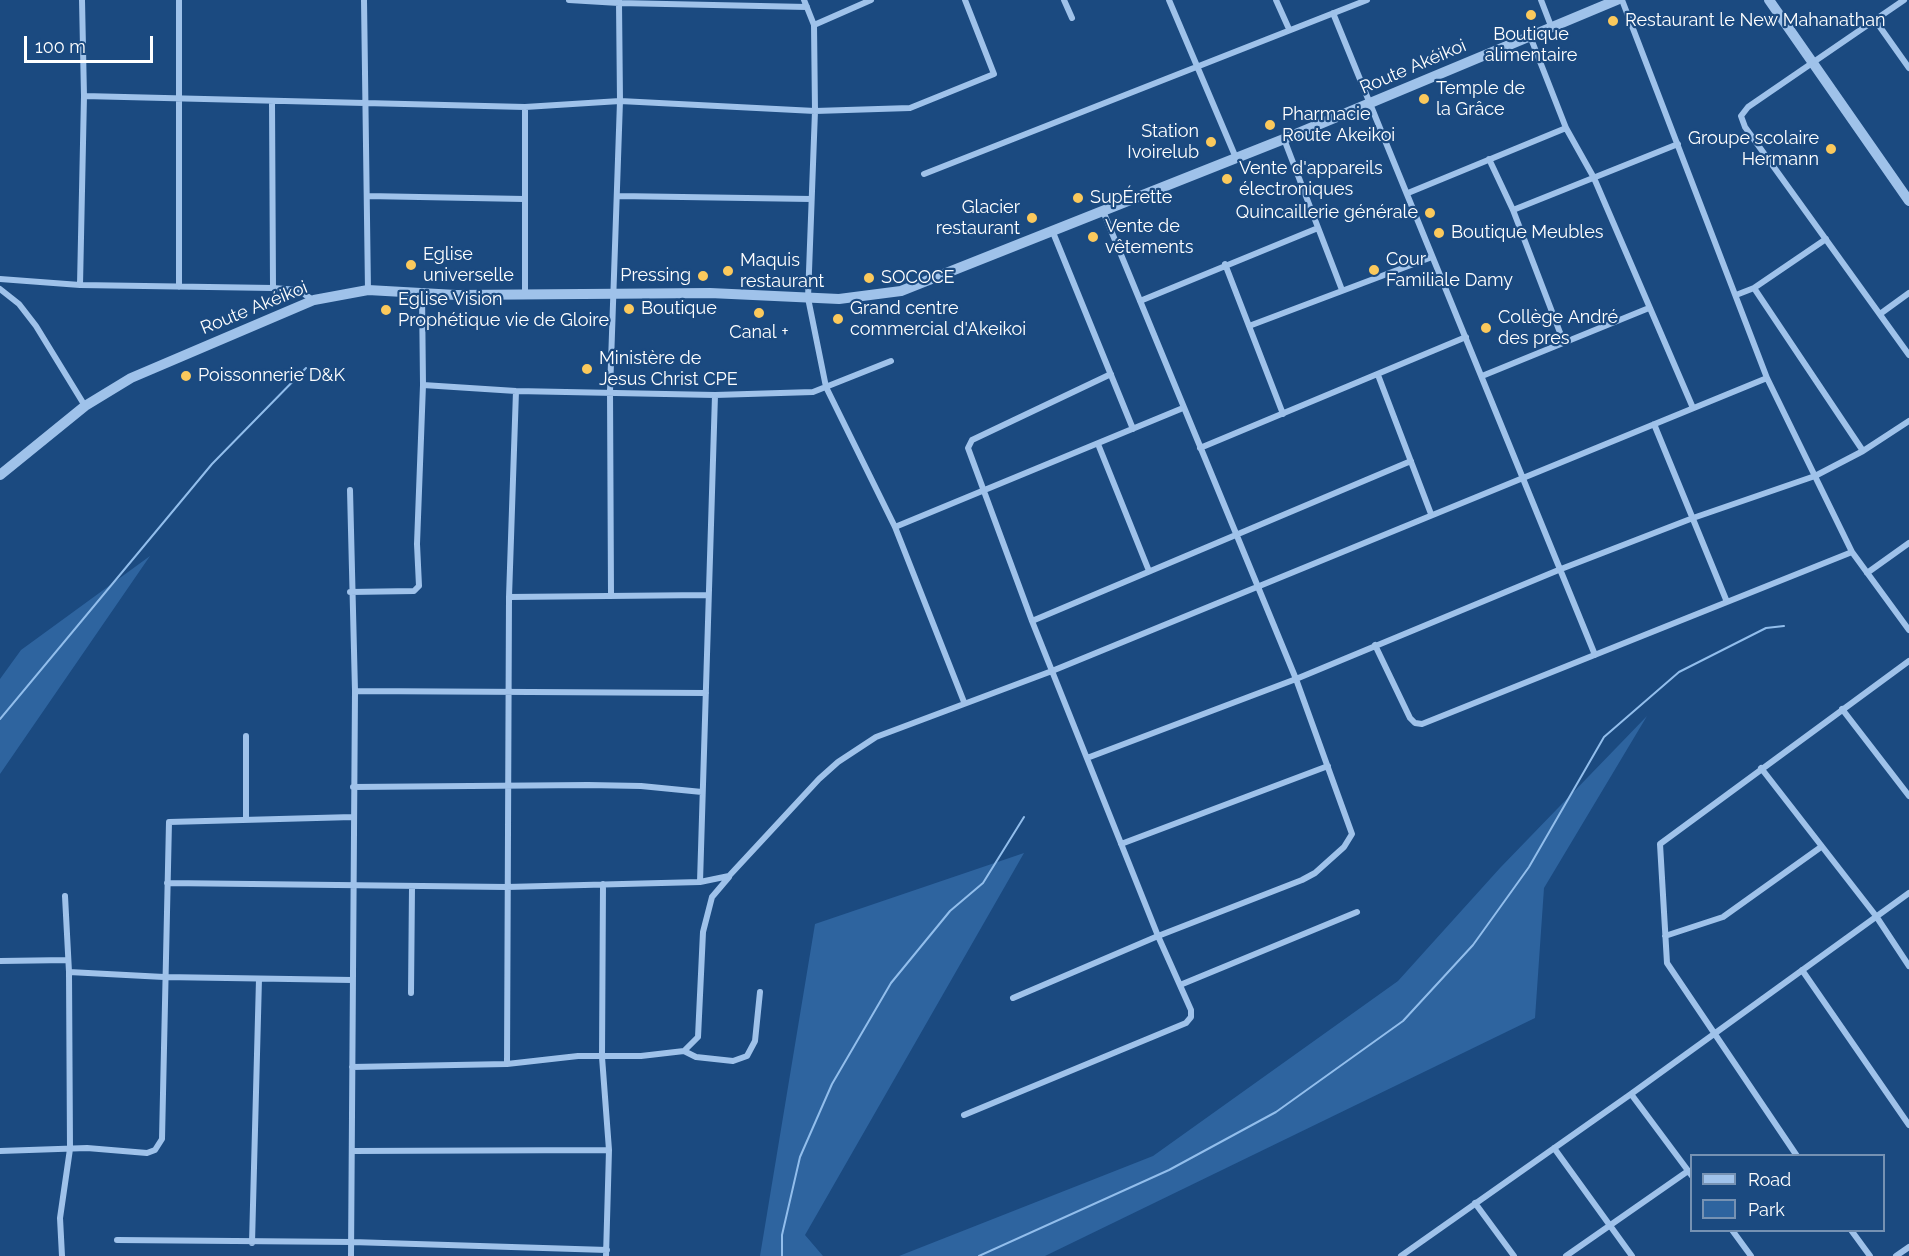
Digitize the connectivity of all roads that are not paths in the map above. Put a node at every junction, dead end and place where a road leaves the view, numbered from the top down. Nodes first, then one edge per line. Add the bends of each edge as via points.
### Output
1 (82, 0) edge
2 (179, 0) edge
3 (364, 0) edge
4 (569, 0) edge
5 (871, 0) edge
6 (965, 0) edge
7 (1064, 0) edge
8 (1169, 0) edge
9 (1276, 0) edge
10 (1367, 0) edge
11 (1541, 0) edge
12 (1617, 0) edge
13 (1622, 0) edge
14 (1769, 0) edge
15 (1904, 0) edge
16 (619, 2) edge
17 (806, 3) edge
18 (1333, 13) junction
19 (1072, 18) dead end
20 (1875, 20) junction
21 (814, 25) junction
22 (1551, 26) junction
23 (1289, 29) junction
24 (1530, 36) junction
25 (1813, 63) junction
26 (1196, 66) junction
27 (1909, 68) edge
28 (84, 96) junction
29 (179, 98) junction
30 (272, 101) junction
31 (620, 101) junction
32 (1371, 103) junction
33 (366, 105) junction
34 (525, 108) junction
35 (814, 111) junction
36 (1566, 128) junction
37 (1284, 139) junction
38 (1678, 144) junction
39 (1236, 158) junction
40 (1489, 159) junction
41 (924, 174) dead end
42 (1594, 178) junction
43 (1408, 193) junction
44 (367, 196) junction
45 (618, 196) junction
46 (524, 199) junction
47 (811, 199) junction
48 (1909, 201) edge
49 (1103, 209) junction
50 (1513, 210) junction
51 (1318, 228) junction
52 (1052, 230) junction
53 (1826, 239) junction
54 (1432, 257) junction
55 (1225, 264) junction
56 (0, 279) edge
57 (80, 285) junction
58 (179, 287) junction
59 (273, 288) junction
60 (1754, 288) junction
61 (0, 289) edge
62 (368, 290) junction
63 (1342, 290) junction
64 (422, 293) junction
65 (1909, 293) edge
66 (525, 294) junction
67 (1736, 295) junction
68 (615, 296) junction
69 (808, 298) junction
70 (314, 300) junction
71 (1140, 301) junction
72 (1649, 308) junction
73 (1880, 314) junction
74 (1249, 326) junction
75 (1466, 337) junction
76 (1564, 343) junction
77 (1909, 355) edge
78 (891, 361) dead end
79 (1111, 374) junction
80 (1378, 375) junction
81 (1482, 376) junction
82 (1767, 378) junction
83 (423, 385) junction
84 (826, 387) junction
85 (516, 391) junction
86 (610, 391) junction
87 (715, 395) junction
88 (85, 406) junction
89 (1183, 408) junction
90 (1693, 408) junction
91 (1283, 414) junction
92 (1909, 421) edge
93 (1654, 424) junction
94 (1133, 429) junction
95 (1098, 444) junction
96 (1200, 448) junction
97 (1863, 451) junction
98 (1411, 461) junction
99 (0, 475) edge
100 (1815, 476) junction
101 (1522, 477) junction
102 (350, 490) dead end
103 (983, 492) junction
104 (1431, 514) junction
105 (1694, 518) junction
106 (895, 527) junction
107 (1235, 534) junction
108 (1909, 543) edge
109 (1852, 552) junction
110 (1561, 569) junction
111 (1149, 571) junction
112 (1868, 573) junction
113 (1257, 586) junction
114 (350, 592) junction
115 (611, 595) junction
116 (707, 595) junction
117 (509, 597) junction
118 (1727, 602) junction
119 (1032, 621) junction
120 (1909, 630) edge
121 (1375, 645) junction
122 (1595, 655) junction
123 (1909, 661) edge
124 (1052, 671) junction
125 (1296, 679) junction
126 (355, 691) junction
127 (508, 692) junction
128 (706, 693) junction
129 (964, 702) junction
130 (1842, 709) junction
131 (246, 736) dead end
132 (1087, 758) junction
133 (1328, 766) junction
134 (1761, 768) junction
135 (508, 784) junction
136 (353, 787) junction
137 (702, 792) junction
138 (1909, 796) edge
139 (353, 817) junction
140 (246, 820) junction
141 (1121, 844) junction
142 (1821, 847) junction
143 (729, 876) junction
144 (699, 882) junction
145 (167, 883) junction
146 (603, 884) junction
147 (507, 886) junction
148 (352, 887) junction
149 (412, 887) junction
150 (1909, 893) edge
151 (65, 896) dead end
152 (1357, 912) dead end
153 (1876, 916) junction
154 (1158, 936) junction
155 (1665, 936) junction
156 (68, 960) junction
157 (0, 961) edge
158 (1909, 966) edge
159 (1802, 970) junction
160 (69, 972) junction
161 (164, 977) junction
162 (259, 979) junction
163 (352, 980) junction
164 (1180, 985) junction
165 (760, 992) dead end
166 (411, 993) dead end
167 (1013, 998) dead end
168 (1713, 1034) junction
169 (684, 1051) junction
170 (603, 1057) junction
171 (507, 1064) junction
172 (352, 1067) junction
173 (1631, 1094) junction
174 (964, 1115) dead end
175 (1909, 1125) edge
176 (1554, 1148) junction
177 (70, 1149) junction
178 (609, 1150) junction
179 (0, 1151) edge
180 (352, 1151) junction
181 (1796, 1154) edge
182 (1690, 1174) edge
183 (1475, 1203) junction
184 (1610, 1225) junction
185 (1733, 1232) edge
186 (1852, 1232) edge
187 (117, 1240) dead end
188 (352, 1242) junction
189 (252, 1243) junction
190 (1909, 1247) edge
191 (607, 1253) edge
192 (62, 1256) edge
193 (351, 1256) edge
194 (1401, 1256) edge
195 (1514, 1256) edge
196 (1566, 1256) edge
197 (1632, 1256) edge
198 (1751, 1256) edge
199 (1870, 1256) edge
200 (1896, 1256) edge

1 - 28 street
2 - 29 street
3 - 33 street
4 - 16 street
5 - 21 street
6 - 35 street via 993,70 991,78 918,107
7 - 19 street
8 - 26 street
9 - 23 street
10 - 18 street
11 - 22 street
12 - 22 street, Route Akéikoi
13 - 38 street
14 - 25 street
15 - 20 street
16 - 17 street
16 - 31 street
17 - 21 street
18 - 23 street
18 - 32 street
20 - 25 street
20 - 27 street
21 - 35 street
22 - 24 street, Route Akéikoi
23 - 26 street
24 - 32 street, Route Akéikoi
24 - 36 street
25 - 48 street
25 - 53 street via 1748,107 1742,116 1745,127
26 - 39 street
26 - 41 street
28 - 29 street
28 - 57 street
29 - 30 street
29 - 58 street
30 - 33 street
30 - 59 street
31 - 34 street
31 - 35 street
31 - 45 street
32 - 37 street, Route Akéikoi
32 - 43 street
33 - 34 street
33 - 44 street
34 - 46 street
35 - 47 street
36 - 40 street
36 - 42 street
37 - 39 street, Route Akéikoi
37 - 51 street
38 - 42 street
38 - 67 street
39 - 49 street, Route Akéikoi
40 - 43 street
40 - 50 street
42 - 50 street
42 - 72 street
43 - 54 street
44 - 46 street
44 - 62 street
45 - 47 street
45 - 68 street
46 - 66 street
47 - 69 street
49 - 52 street, Route Akéikoi
49 - 71 street
50 - 76 street
51 - 55 street
51 - 63 street
52 - 69 street, Route Akéikoi via 901,291 839,299
52 - 79 street
53 - 60 street
53 - 73 street
54 - 63 street
54 - 75 street
55 - 71 street
55 - 74 street
56 - 57 street
57 - 58 street
58 - 59 street
59 - 70 street via 298,290
60 - 67 street
60 - 97 street
61 - 88 street via 19,304 36,326
62 - 64 street, Route Akéikoi
62 - 70 street, Route Akéikoi
63 - 74 street
64 - 66 street, Route Akéikoi
64 - 83 street
65 - 73 street
66 - 68 street, Route Akéikoi
67 - 82 street
68 - 69 street, Route Akéikoi via 710,293
68 - 86 street
69 - 84 street
70 - 88 street, Route Akéikoi via 131,378
71 - 89 street
72 - 76 street
72 - 90 street
73 - 77 street
74 - 91 street
75 - 80 street
75 - 81 street
76 - 81 street
78 - 84 street
79 - 94 street
79 - 103 street via 972,440 968,448
80 - 91 street
80 - 98 street
81 - 101 street
82 - 90 street
82 - 100 street
83 - 85 street
83 - 114 street via 419,586 414,591
84 - 87 street via 813,392
84 - 106 street
85 - 86 street
85 - 117 street
86 - 87 street
86 - 115 street
87 - 116 street
88 - 99 street, Route Akéikoi
89 - 94 street
89 - 96 street
90 - 93 street
91 - 96 street
92 - 97 street
93 - 101 street
93 - 105 street
94 - 95 street
95 - 103 street
95 - 111 street
96 - 107 street
97 - 100 street
98 - 104 street
98 - 107 street
100 - 105 street
100 - 109 street
101 - 104 street
101 - 110 street
102 - 114 street
103 - 106 street
103 - 119 street
104 - 113 street
105 - 110 street
105 - 118 street
106 - 129 street
107 - 111 street
107 - 113 street
108 - 112 street
109 - 112 street
109 - 118 street
110 - 121 street
110 - 122 street
111 - 119 street
112 - 120 street
113 - 124 street
113 - 125 street
114 - 126 street
115 - 116 street
115 - 117 street
116 - 128 street
117 - 127 street
118 - 122 street
119 - 124 street
121 - 122 street via 1410,718 1422,724
121 - 125 street
123 - 130 street
124 - 129 street
124 - 132 street
125 - 132 street
125 - 133 street
126 - 127 street
126 - 136 street
127 - 128 street
127 - 135 street
128 - 137 street
129 - 143 street via 876,736 838,762
130 - 134 street
130 - 138 street
131 - 140 street
132 - 141 street
133 - 141 street
133 - 154 street via 1352,834 1344,847 1302,880
134 - 142 street
134 - 155 street via 1660,844
135 - 136 street
135 - 137 street via 641,786
135 - 147 street
136 - 139 street
137 - 144 street
139 - 140 street
139 - 148 street
140 - 145 street via 169,822
141 - 154 street
142 - 153 street
142 - 155 street via 1723,917
143 - 144 street
143 - 169 street via 712,897 703,933 698,1037
144 - 146 street
145 - 148 street
145 - 161 street
146 - 147 street
146 - 170 street
147 - 149 street
147 - 171 street
148 - 149 street
148 - 163 street
149 - 166 street
150 - 153 street
151 - 156 street
152 - 164 street
153 - 158 street
153 - 159 street
154 - 164 street
154 - 167 street
155 - 168 street via 1671,970
156 - 157 street
156 - 160 street
159 - 168 street
159 - 175 street
160 - 161 street
160 - 177 street
161 - 162 street
161 - 177 street via 162,1139 155,1150 147,1153
162 - 163 street
162 - 189 street
163 - 172 street
164 - 174 street via 1191,1010 1186,1023
165 - 169 street via 755,1041 747,1056 733,1061 696,1058
168 - 173 street
168 - 181 street
169 - 170 street
170 - 171 street
170 - 178 street
171 - 172 street
172 - 180 street
173 - 176 street
173 - 182 street
176 - 183 street
176 - 184 street
177 - 179 street
177 - 192 street via 60,1218
178 - 180 street
178 - 191 street
180 - 188 street
182 - 184 street
183 - 194 street
183 - 195 street
184 - 196 street
184 - 197 street
185 - 198 street
186 - 199 street
187 - 189 street
188 - 189 street
188 - 191 street
188 - 193 street
190 - 200 street

